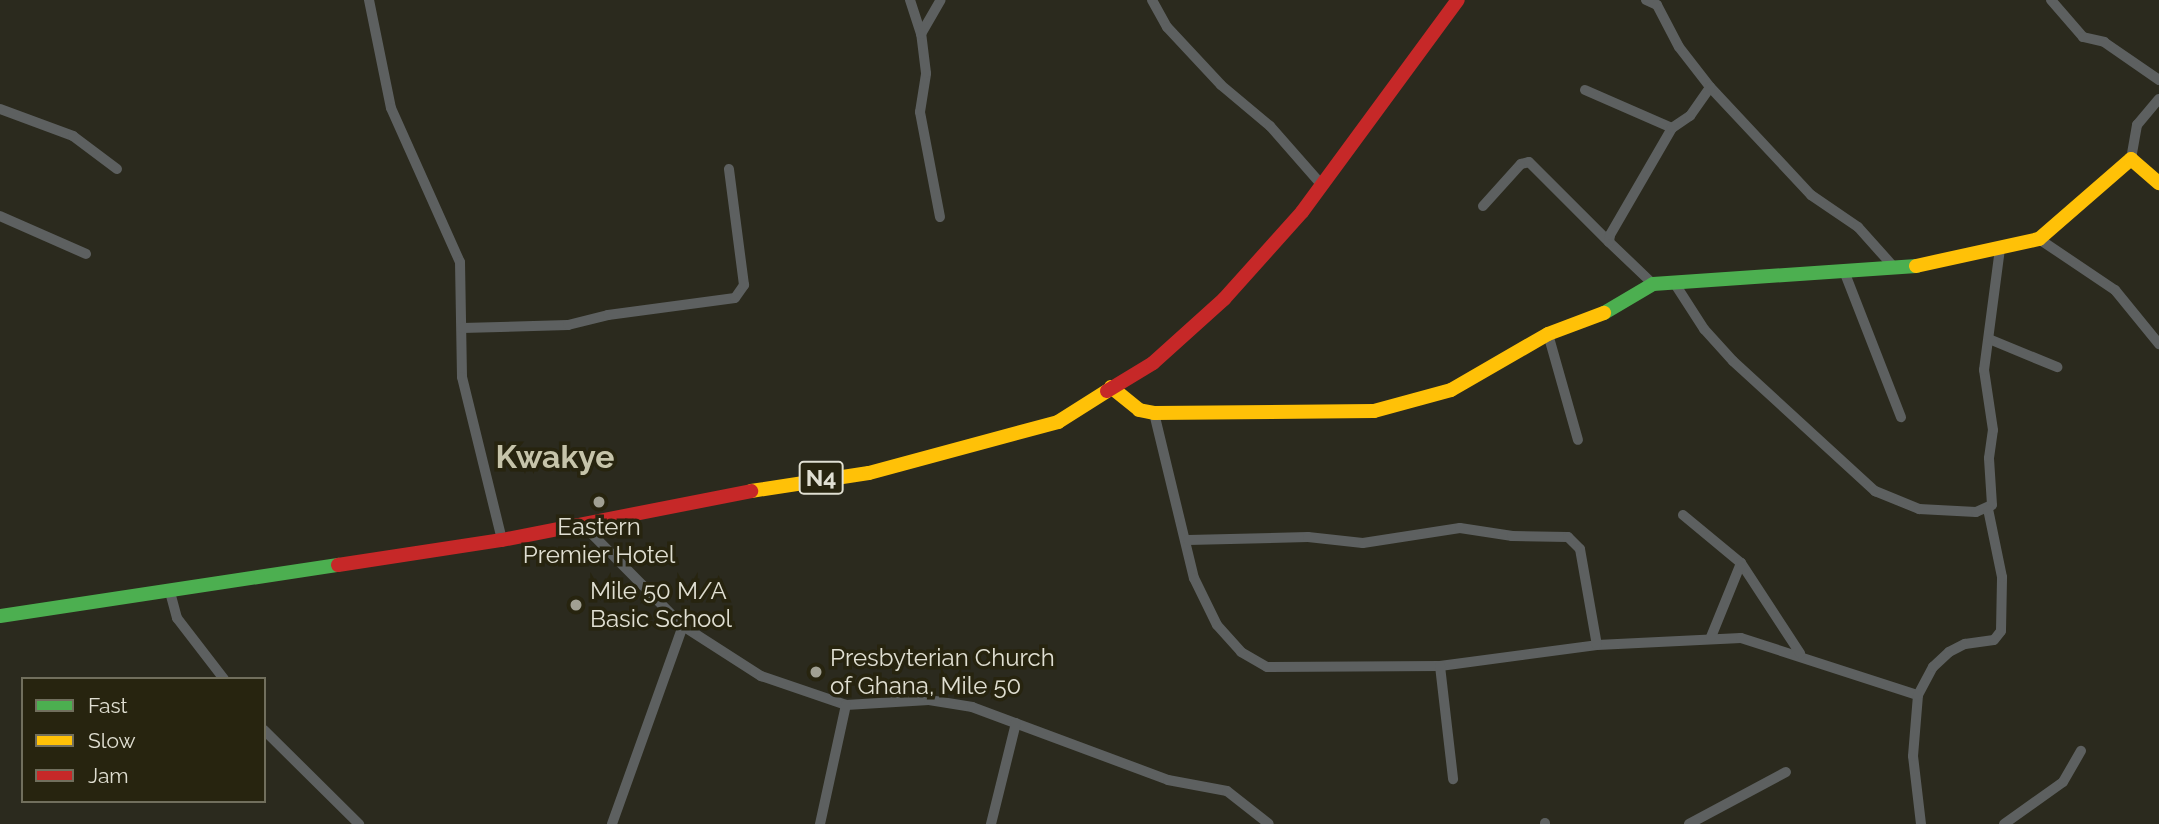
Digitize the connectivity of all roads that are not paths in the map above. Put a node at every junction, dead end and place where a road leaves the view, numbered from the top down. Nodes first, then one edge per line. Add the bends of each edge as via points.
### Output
1 (369, 0) edge
2 (910, 0) edge
3 (929, 0) edge
4 (941, 0) edge
5 (1152, 0) edge
6 (1458, 0) edge
7 (1646, 0) edge
8 (2051, 0) edge
9 (1658, 2) edge
10 (921, 34) junction
11 (2159, 80) edge
12 (1710, 87) junction
13 (1585, 90) dead end
14 (2159, 99) edge
15 (0, 109) edge
16 (1672, 128) junction
17 (2131, 159) junction
18 (117, 169) dead end
19 (729, 169) dead end
20 (2159, 183) edge
21 (1321, 184) junction
22 (1483, 206) dead end
23 (0, 216) edge
24 (940, 217) dead end
25 (2039, 239) junction
26 (1609, 242) junction
27 (2000, 248) junction
28 (86, 254) dead end
29 (1892, 265) junction
30 (1844, 271) junction
31 (1653, 284) junction
32 (1675, 284) junction
33 (462, 328) junction
34 (1548, 334) junction
35 (1989, 339) junction
36 (2159, 344) edge
37 (2057, 367) dead end
38 (1111, 387) junction
39 (1154, 413) junction
40 (1901, 417) dead end
41 (1578, 440) dead end
42 (1988, 509) junction
43 (1682, 515) dead end
44 (583, 525) junction
45 (502, 540) junction
46 (1188, 540) junction
47 (1741, 563) junction
48 (170, 592) junction
49 (0, 616) edge
50 (683, 626) junction
51 (1711, 637) junction
52 (1597, 645) junction
53 (1801, 654) junction
54 (1440, 666) junction
55 (222, 677) edge
56 (1918, 695) junction
57 (846, 705) junction
58 (1016, 723) junction
59 (266, 732) edge
60 (2081, 751) dead end
61 (1786, 772) dead end
62 (1453, 779) dead end
63 (359, 824) edge
64 (612, 824) edge
65 (820, 824) edge
66 (990, 824) edge
67 (1269, 824) edge
68 (1689, 824) edge
69 (1921, 824) edge
70 (2004, 824) edge

1 - 33 street via 391,108 460,262
2 - 10 street
3 - 4 street
4 - 10 street
5 - 21 street via 1167,27 1221,85 1279,135
6 - 21 main road, N4
7 - 9 street
8 - 11 street via 2083,37 2104,42
9 - 12 street via 1679,47
10 - 24 street via 926,73 920,112
12 - 16 street via 1690,116
12 - 29 street via 1771,147 1811,195 1858,227
13 - 16 street
14 - 17 street via 2137,125
15 - 18 street via 73,136
16 - 26 street
17 - 20 main road
17 - 25 main road
19 - 33 street via 744,285 735,298 568,325
21 - 38 main road, N4 via 1294,221 1184,339
22 - 26 street via 1521,164 1529,162
23 - 28 street
25 - 27 main road
25 - 36 street via 2115,290
26 - 31 street
27 - 29 main road via 1933,264
27 - 35 street
29 - 30 main road
30 - 32 main road
30 - 40 street
31 - 32 main road
31 - 34 main road via 1601,315
32 - 42 street via 1733,361 1875,491 1919,509
33 - 45 street via 461,377
34 - 39 main road via 1451,390 1374,411
34 - 41 street
35 - 37 street
35 - 42 street via 1984,370 1993,430 1989,458 1993,489
38 - 39 main road via 1139,410
38 - 44 main road, N4 via 1058,422 977,447 869,473 814,479
39 - 46 street
42 - 56 street via 2002,577 2001,631 1994,640 1965,644 1950,652 1933,667
43 - 47 street
44 - 45 main road, N4
44 - 50 street
45 - 48 main road, N4
46 - 52 street via 1308,537 1363,543 1461,528 1511,536 1568,537 1580,549
46 - 54 street via 1194,578 1217,625 1241,652 1268,667
47 - 51 street
47 - 53 street
48 - 49 main road, N4
48 - 55 street via 177,618
50 - 57 street via 761,676
50 - 64 street
51 - 52 street
51 - 53 street via 1741,638
52 - 54 street
53 - 56 street
54 - 62 street
56 - 69 street via 1913,756
57 - 58 street via 929,700 972,707
57 - 65 street
58 - 66 street
58 - 67 street via 1168,780 1227,791
59 - 63 street
60 - 70 street via 2063,782
61 - 68 street

